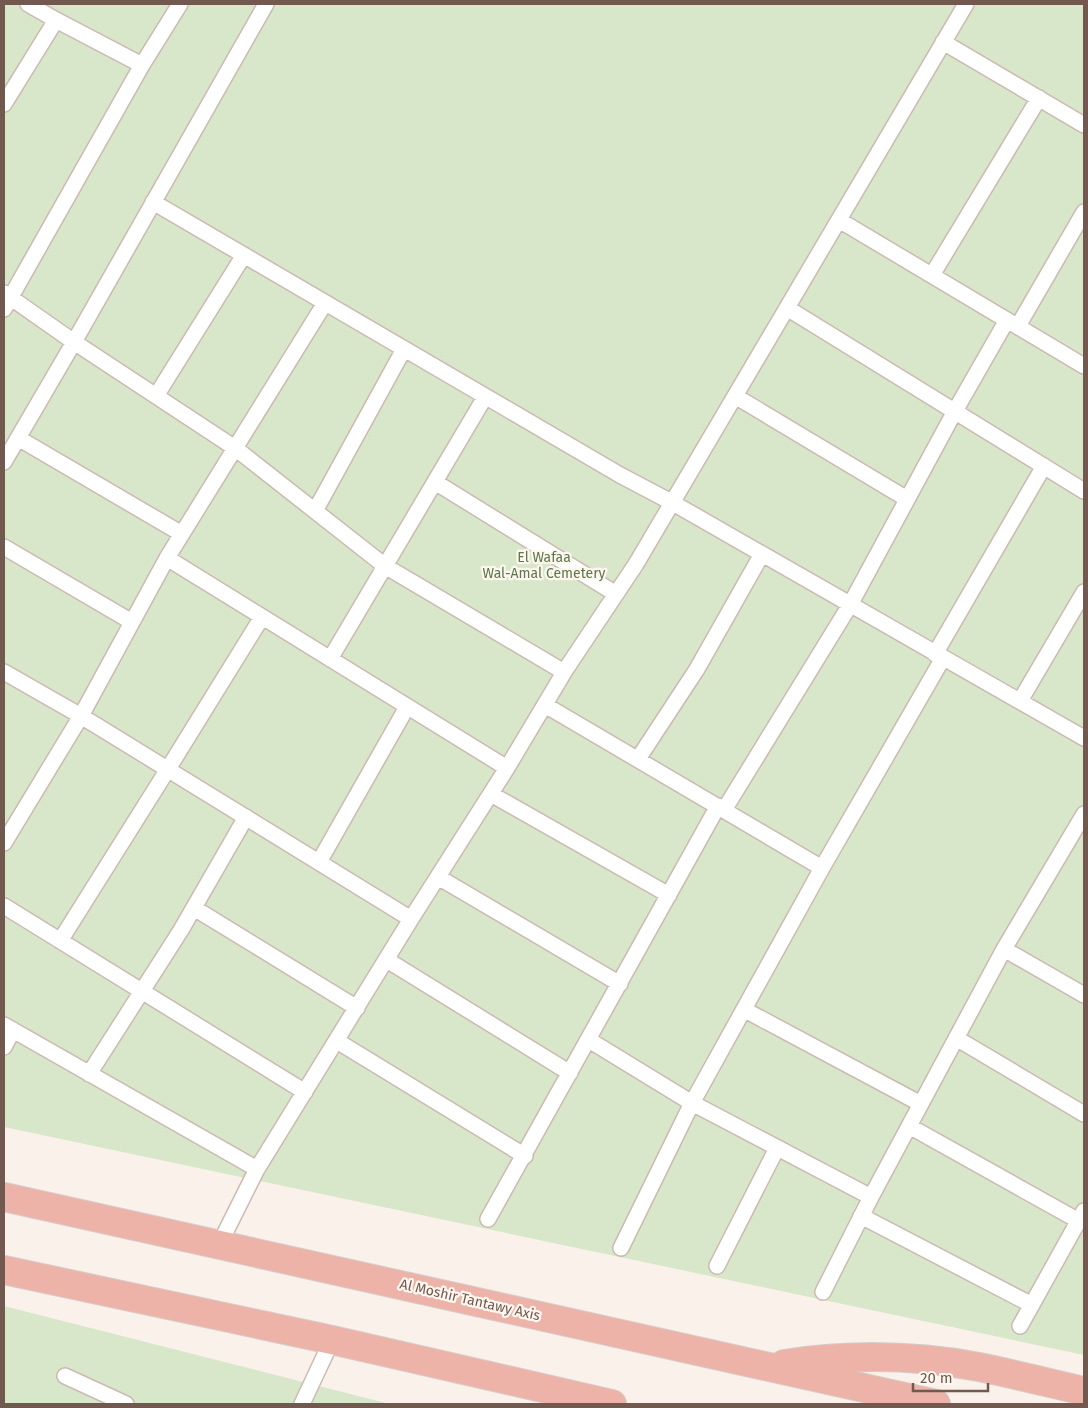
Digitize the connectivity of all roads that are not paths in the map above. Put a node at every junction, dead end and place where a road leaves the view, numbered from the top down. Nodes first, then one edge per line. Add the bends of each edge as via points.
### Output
1 (28, 4) edge
2 (180, 4) edge
3 (266, 4) edge
4 (966, 4) edge
5 (56, 20) junction
6 (943, 42) junction
7 (142, 65) junction
8 (1039, 98) junction
9 (4, 104) edge
10 (1084, 125) edge
11 (153, 202) junction
12 (1084, 212) edge
13 (839, 220) junction
14 (244, 255) junction
15 (932, 275) junction
16 (6, 299) edge
17 (325, 303) junction
18 (787, 308) junction
19 (1012, 323) junction
20 (74, 342) junction
21 (404, 349) junction
22 (1084, 366) edge
23 (156, 396) junction
24 (735, 396) junction
25 (485, 397) junction
26 (955, 411) junction
27 (18, 438) junction
28 (235, 448) junction
29 (4, 462) edge
30 (1044, 466) junction
31 (435, 482) junction
32 (1084, 491) edge
33 (907, 499) junction
34 (673, 503) junction
35 (315, 511) junction
36 (182, 534) junction
37 (4, 547) edge
38 (762, 554) junction
39 (166, 558) junction
40 (385, 566) junction
41 (1084, 592) edge
42 (616, 594) junction
43 (850, 604) junction
44 (262, 617) junction
45 (132, 622) junction
46 (939, 656) junction
47 (330, 659) junction
48 (4, 672) edge
49 (564, 672) junction
50 (1020, 701) junction
51 (545, 704) junction
52 (407, 707) junction
53 (81, 716) junction
54 (1084, 738) edge
55 (638, 759) junction
56 (507, 768) junction
57 (168, 769) junction
58 (491, 794) junction
59 (721, 808) junction
60 (1084, 814) edge
61 (246, 817) junction
62 (4, 843) edge
63 (319, 862) junction
64 (822, 868) junction
65 (438, 877) junction
66 (669, 895) junction
67 (4, 906) edge
68 (194, 908) junction
69 (411, 919) junction
70 (60, 941) junction
71 (1004, 949) junction
72 (387, 960) junction
73 (620, 984) junction
74 (142, 992) junction
75 (1084, 995) edge
76 (357, 1008) junction
77 (745, 1010) junction
78 (8, 1028) edge
79 (956, 1038) junction
80 (589, 1040) junction
81 (337, 1041) junction
82 (4, 1047) edge
83 (570, 1073) junction
84 (89, 1074) junction
85 (305, 1092) junction
86 (692, 1103) junction
87 (921, 1104) junction
88 (1084, 1114) edge
89 (909, 1126) junction
90 (777, 1148) junction
91 (525, 1156) junction
92 (257, 1169) junction
93 (4, 1196) edge
94 (871, 1197) junction
95 (861, 1216) junction
96 (1082, 1216) edge
97 (488, 1219) dead end
98 (220, 1243) junction
99 (621, 1248) dead end
100 (717, 1266) dead end
101 (4, 1270) edge
102 (823, 1292) dead end
103 (1032, 1305) junction
104 (1020, 1326) dead end
105 (332, 1340) junction
106 (766, 1367) junction
107 (65, 1376) dead end
108 (1084, 1391) edge
109 (119, 1403) edge
110 (302, 1404) edge
111 (612, 1404) edge
112 (936, 1404) edge

1 - 5 lane
2 - 7 lane
3 - 11 lane
4 - 6 lane
5 - 7 lane
5 - 9 lane
6 - 8 lane
6 - 13 lane
7 - 16 lane
8 - 10 lane
8 - 15 lane
11 - 14 lane
11 - 20 lane
12 - 19 lane
13 - 15 lane
13 - 18 lane
14 - 17 lane
14 - 23 lane
15 - 19 lane
16 - 20 lane
17 - 21 lane
17 - 28 lane
18 - 24 lane
18 - 26 lane
19 - 22 lane
19 - 26 lane
20 - 23 lane
20 - 27 lane
21 - 25 lane
21 - 35 lane
23 - 28 lane
24 - 33 lane
24 - 34 lane
25 - 31 lane
25 - 34 lane via 620,476
26 - 30 lane
26 - 33 lane
27 - 29 lane
27 - 36 lane
28 - 35 lane
28 - 36 lane
30 - 32 lane
30 - 46 lane
31 - 40 lane
31 - 42 lane
33 - 43 lane
34 - 38 lane
34 - 42 lane
35 - 40 lane
36 - 39 lane
37 - 45 lane
38 - 43 lane
38 - 55 lane via 697,669
39 - 44 lane
39 - 45 lane
40 - 47 lane
40 - 49 lane
41 - 50 lane
42 - 49 lane
43 - 46 lane
43 - 59 lane
44 - 47 lane
44 - 57 lane
45 - 53 lane
46 - 50 lane
46 - 64 lane
47 - 52 lane
48 - 53 lane
49 - 51 lane
50 - 54 lane
51 - 55 lane
51 - 56 lane
52 - 56 lane
52 - 63 lane
53 - 57 lane
53 - 62 lane
55 - 59 lane
56 - 58 lane
57 - 61 lane
57 - 70 lane
58 - 65 lane
58 - 66 lane
59 - 64 lane
59 - 66 lane
60 - 71 lane
61 - 63 lane
61 - 68 lane
63 - 69 lane
64 - 77 lane
65 - 69 lane
65 - 73 lane
66 - 73 lane
67 - 70 lane
68 - 74 lane
68 - 76 lane
69 - 72 lane
70 - 74 lane
71 - 75 lane
71 - 79 lane
72 - 76 lane
72 - 83 lane
73 - 80 lane
74 - 84 lane
74 - 85 lane
76 - 81 lane
77 - 86 lane
77 - 87 lane
78 - 82 lane
78 - 84 lane
79 - 87 lane
79 - 88 lane
80 - 83 lane
80 - 86 lane
81 - 85 lane
81 - 91 lane
83 - 91 lane
84 - 92 lane
85 - 92 lane
86 - 90 lane
86 - 99 lane
87 - 89 lane
89 - 94 lane
89 - 96 lane
90 - 94 lane
90 - 100 lane
91 - 97 lane
92 - 98 lane
93 - 98 highway, Al Moshir Tantawy Axis
94 - 95 lane
95 - 102 lane
95 - 103 lane
96 - 103 lane
98 - 106 highway, Al Moshir Tantawy Axis
101 - 105 highway
103 - 104 lane
105 - 110 lane
105 - 111 highway
106 - 108 highway via 851,1357 902,1358 979,1367
106 - 112 highway, Al Moshir Tantawy Axis
107 - 109 lane

